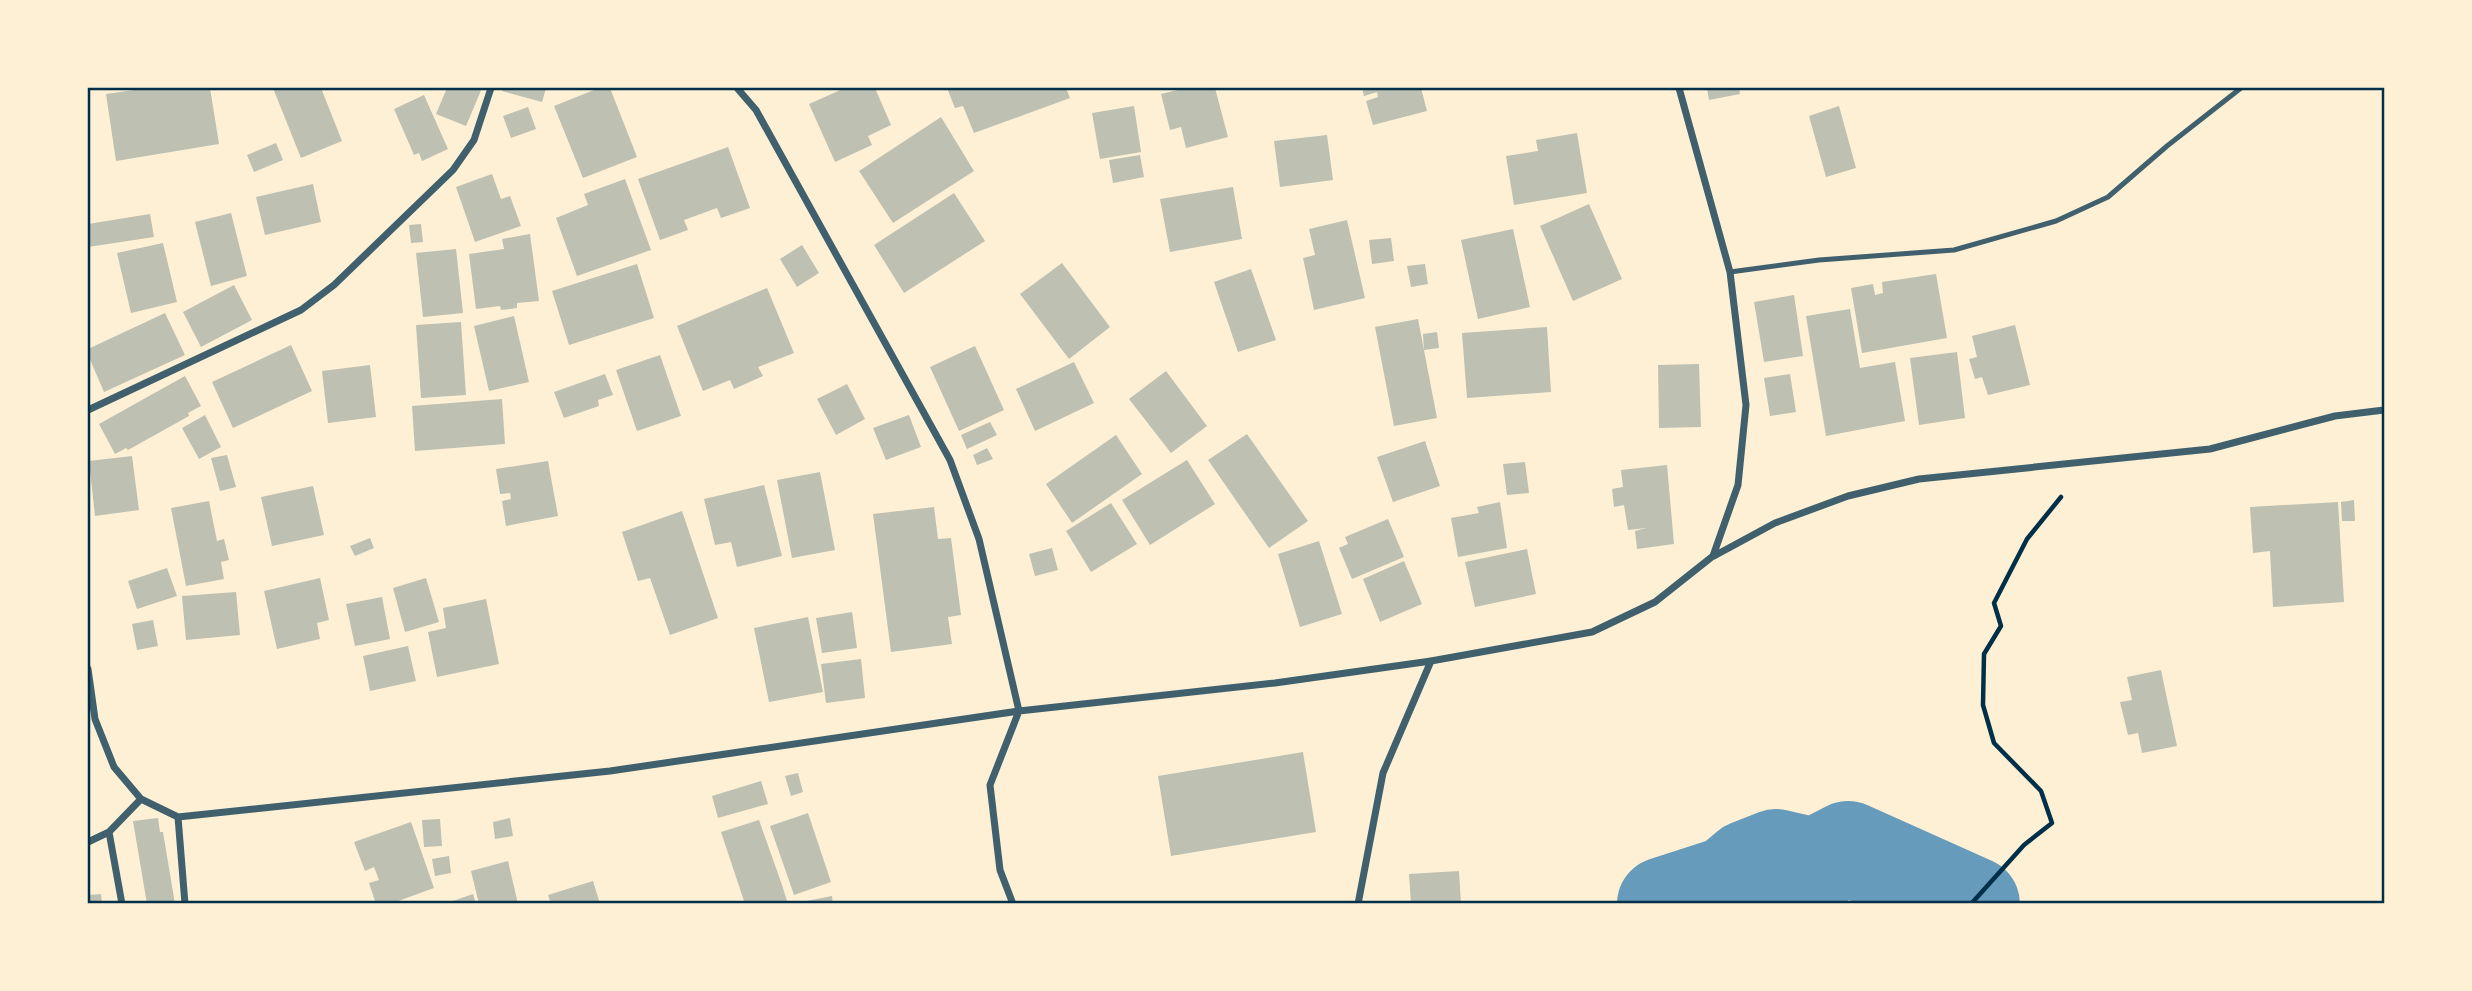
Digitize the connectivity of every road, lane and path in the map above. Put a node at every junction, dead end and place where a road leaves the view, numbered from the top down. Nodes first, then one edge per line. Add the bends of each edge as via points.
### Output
1 (491, 88) edge
2 (737, 88) edge
3 (1679, 88) edge
4 (2241, 88) edge
5 (1730, 272) junction
6 (88, 410) edge
7 (2385, 410) edge
8 (2089, 461) junction
9 (1713, 556) junction
10 (1431, 661) junction
11 (88, 669) edge
12 (1019, 710) junction
13 (141, 799) junction
14 (178, 817) junction
15 (109, 832) junction
16 (88, 842) edge
17 (122, 904) edge
18 (185, 904) edge
19 (1013, 904) edge
20 (1358, 904) edge
21 (1971, 904) edge

1 - 6 street via 474,140 453,170 334,285 301,310
2 - 12 street via 756,110 950,460 979,539
3 - 5 street
4 - 5 lane via 2108,197 2056,221 1954,250
5 - 9 street via 1746,405 1738,485
7 - 8 street via 2335,416 2210,449
8 - 9 street via 1919,479 1848,496 1775,523
8 - 21 path via 2027,539 1994,603 2001,626 1984,654 1983,705 1994,743 2040,791 2052,823 2024,845
9 - 10 street via 1655,602 1592,632
10 - 12 street
10 - 20 street via 1383,773
11 - 13 street via 95,719 114,767
12 - 14 street via 610,771
12 - 19 street via 990,785 1000,870
13 - 14 street
13 - 15 street
14 - 18 street
15 - 16 street
15 - 17 street

